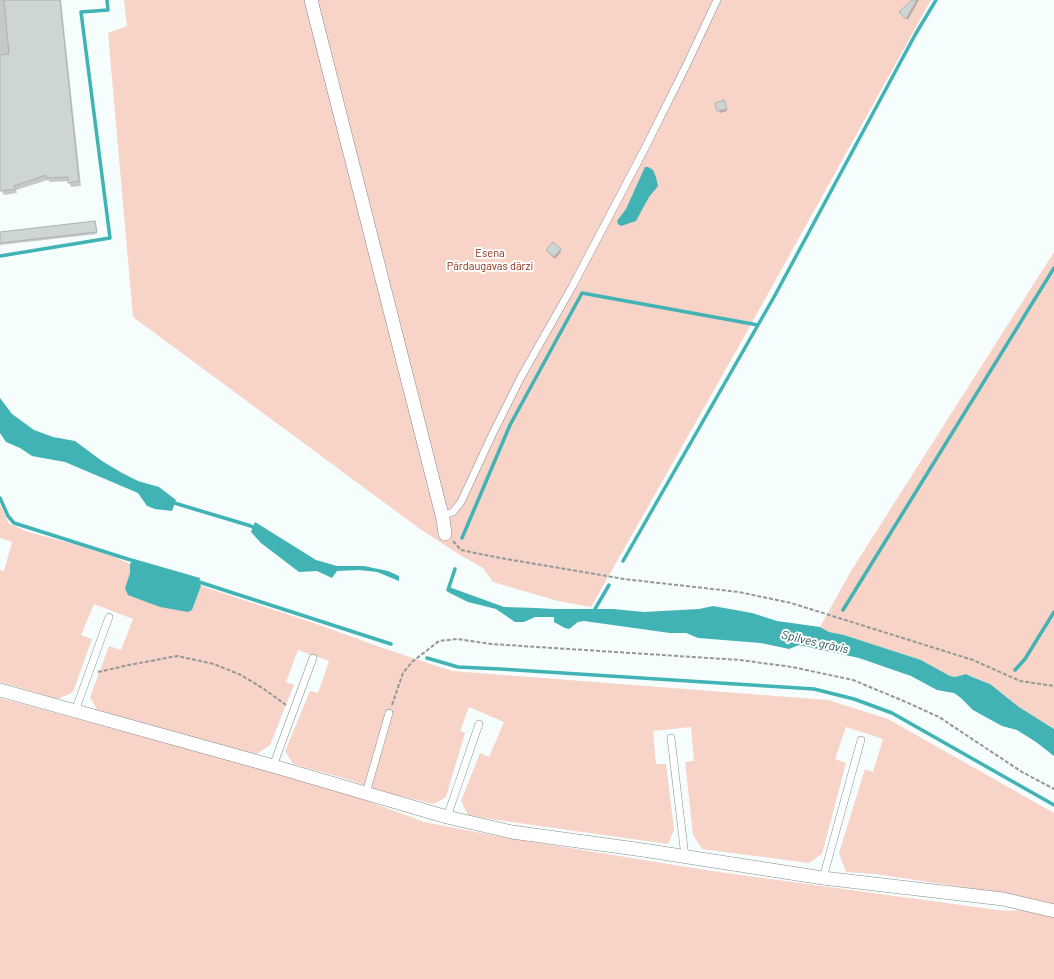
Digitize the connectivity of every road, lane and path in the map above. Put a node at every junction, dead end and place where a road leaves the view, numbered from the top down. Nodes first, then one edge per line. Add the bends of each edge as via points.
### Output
1 (311, 0) edge
2 (717, 0) edge
3 (441, 511) junction
4 (445, 534) joint
5 (109, 617) dead end
6 (313, 658) dead end
7 (88, 676) junction
8 (1054, 686) edge
9 (0, 690) edge
10 (75, 711) junction
11 (293, 711) junction
12 (389, 713) joint
13 (479, 724) dead end
14 (671, 738) dead end
15 (861, 740) dead end
16 (273, 766) junction
17 (1054, 789) edge
18 (366, 793) junction
19 (447, 817) junction
20 (685, 857) junction
21 (824, 878) junction
22 (1054, 911) edge

1 - 3 street
2 - 3 lane via 644,150 521,377 461,502 453,512 447,514
3 - 4 street
4 - 8 path via 461,550 495,557 624,579 739,592 791,603 973,660 1020,681
5 - 7 lane
6 - 11 lane
7 - 10 lane
7 - 11 path via 100,671 177,656 214,664 241,675
9 - 10 street
10 - 16 street
11 - 16 lane
12 - 17 path via 403,672 439,641 457,639 491,644 740,660 792,667 853,680 939,717 1022,772
12 - 18 lane
13 - 19 lane
14 - 20 lane
15 - 21 lane
16 - 18 street
18 - 19 street
19 - 20 street via 512,832
20 - 21 street
21 - 22 street via 1003,899

